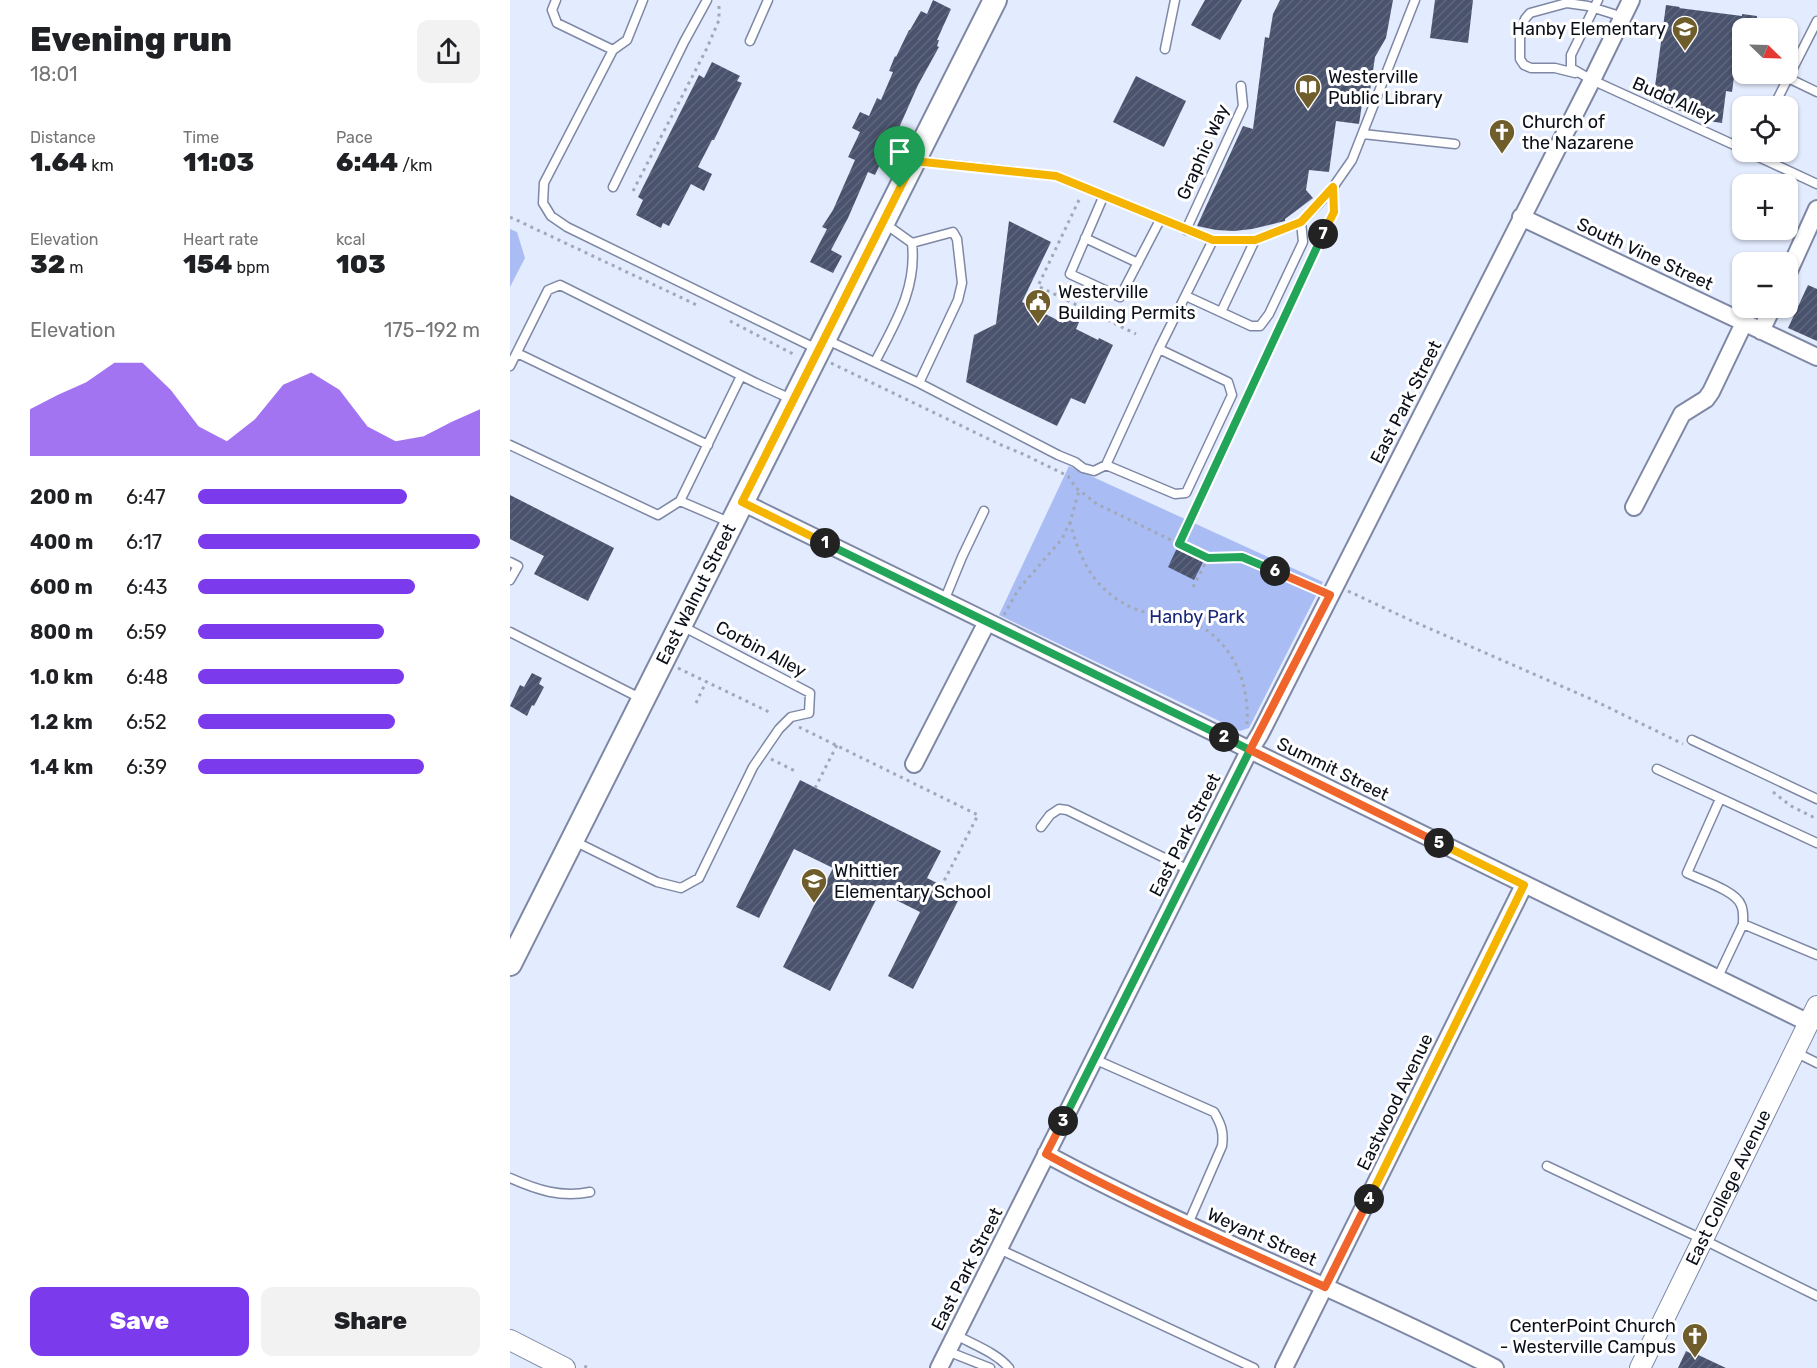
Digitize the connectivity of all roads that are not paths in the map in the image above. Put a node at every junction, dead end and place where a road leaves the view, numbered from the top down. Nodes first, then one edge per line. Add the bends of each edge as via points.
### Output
1 (556, 0) edge
2 (644, 0) edge
3 (707, 0) edge
4 (768, 0) edge
5 (995, 0) edge
6 (1175, 0) edge
7 (1415, 0) edge
8 (1630, 0) edge
9 (1597, 4) edge
10 (1623, 17) junction
11 (1817, 21) edge
12 (750, 41) dead end
13 (1166, 49) dead end
14 (613, 50) junction
15 (1798, 58) edge
16 (1585, 77) junction
17 (1798, 83) edge
18 (1241, 86) dead end
19 (1817, 92) edge
20 (1363, 134) junction
21 (1732, 143) edge
22 (1455, 144) dead end
23 (914, 161) junction
24 (1772, 162) edge
25 (1817, 184) edge
26 (613, 187) dead end
27 (1104, 195) junction
28 (1817, 209) edge
29 (1521, 217) junction
30 (1160, 220) junction
31 (1301, 222) junction
32 (883, 223) junction
33 (1186, 230) junction
34 (1086, 238) junction
35 (1213, 240) junction
36 (1255, 240) junction
37 (912, 243) junction
38 (1798, 252) edge
39 (1138, 263) junction
40 (1186, 296) junction
41 (1221, 312) junction
42 (1767, 318) edge
43 (1744, 323) junction
44 (1761, 331) junction
45 (820, 349) junction
46 (1159, 349) junction
47 (517, 352) junction
48 (1817, 357) edge
49 (875, 362) junction
50 (510, 366) edge
51 (741, 376) junction
52 (920, 383) junction
53 (794, 400) junction
54 (708, 445) junction
55 (510, 446) edge
56 (1106, 465) junction
57 (680, 501) junction
58 (742, 502) junction
59 (1634, 507) dead end
60 (984, 511) dead end
61 (731, 523) junction
62 (510, 562) edge
63 (510, 580) edge
64 (944, 601) junction
65 (994, 621) junction
66 (680, 625) junction
67 (510, 632) edge
68 (643, 699) junction
69 (1689, 743) road end
70 (1250, 750) junction
71 (914, 764) dead end
72 (1657, 769) dead end
73 (1720, 799) junction
74 (1817, 799) edge
75 (1041, 827) dead end
76 (572, 840) junction
77 (1817, 843) edge
78 (1189, 870) junction
79 (1524, 885) junction
80 (1743, 924) junction
81 (1817, 955) edge
82 (510, 964) edge
83 (1717, 979) junction
84 (1813, 1015) edge
85 (1795, 1052) junction
86 (1094, 1059) junction
87 (1817, 1063) edge
88 (1046, 1154) junction
89 (1547, 1166) dead end
90 (510, 1178) edge
91 (590, 1192) dead end
92 (1188, 1224) junction
93 (1702, 1239) junction
94 (999, 1249) junction
95 (1325, 1287) junction
96 (1817, 1296) edge
97 (956, 1335) junction
98 (510, 1340) edge
99 (947, 1352) junction
100 (564, 1368) edge
101 (939, 1368) edge
102 (990, 1368) edge
103 (1009, 1368) edge
104 (1254, 1368) edge
105 (1284, 1368) edge
106 (1495, 1368) edge
107 (1640, 1368) edge

1 - 14 lane via 552,10 556,23
2 - 14 lane via 627,40
3 - 26 lane
4 - 12 lane
5 - 23 main road, East Walnut Street
6 - 13 lane
7 - 20 lane
8 - 10 street, East Park Street
9 - 10 lane
9 - 16 lane via 1571,55 1571,68
9 - 16 lane, Budd Alley via 1567,3 1530,13 1525,19 1519,49 1520,59 1531,68 1555,68
10 - 16 street, East Park Street
11 - 15 lane
14 - 45 lane via 544,183 543,203 551,216
16 - 21 lane, Budd Alley
16 - 29 street, East Park Street
17 - 19 lane
18 - 33 lane, Graphic Way via 1243,106
20 - 22 lane
20 - 31 lane via 1352,160 1333,187
23 - 27 lane via 1056,176
23 - 32 main road, East Walnut Street
24 - 25 lane, Budd Alley
27 - 30 lane
27 - 34 lane
28 - 38 street
29 - 43 street, South Vine Street
29 - 70 street, East Park Street
30 - 33 lane
30 - 39 lane
31 - 36 lane
31 - 41 lane via 1303,242 1260,326 1251,326
32 - 37 lane
32 - 45 main road, East Walnut Street
33 - 35 lane
34 - 39 lane
34 - 39 lane via 1070,274 1120,297
35 - 36 lane
35 - 40 lane
36 - 41 lane
37 - 49 lane via 909,290
37 - 52 lane via 953,232 962,283
40 - 41 lane
40 - 46 lane
42 - 44 street
43 - 44 street, South Vine Street
43 - 59 street via 1712,392 1682,414
44 - 48 street, South Vine Street
45 - 49 lane
45 - 53 main road, East Walnut Street
46 - 56 lane
46 - 56 lane via 1228,382 1232,394 1186,493 1175,494
47 - 50 lane
47 - 51 lane via 548,290 560,285
47 - 54 lane
49 - 52 lane
51 - 53 lane
51 - 54 lane
52 - 56 lane via 1083,468 1094,471
53 - 58 main road, East Walnut Street
54 - 57 lane
55 - 57 lane via 658,515
57 - 61 lane
58 - 61 main road, East Walnut Street
58 - 64 street, Summit Street
60 - 64 lane
61 - 66 main road, East Walnut Street
62 - 63 lane via 518,566
64 - 65 street, Summit Street
65 - 70 street, Summit Street
65 - 71 street
66 - 68 main road, East Walnut Street
66 - 76 lane, Corbin Alley via 810,693 809,713 791,717 779,729 753,767 699,878 681,888 657,882
67 - 68 lane
68 - 76 main road, East Walnut Street
69 - 74 lane
70 - 78 street, East Park Street
70 - 79 street, Summit Street
72 - 73 lane
73 - 77 lane
73 - 80 lane via 1687,873 1735,896 1741,902
75 - 78 lane via 1059,809 1067,810
76 - 82 main road, East Walnut Street
78 - 86 street, East Park Street
79 - 83 street, Summit Street
79 - 95 street, Eastwood Avenue
80 - 81 lane
80 - 83 lane
83 - 84 street, Summit Street
84 - 85 street, East College Avenue
85 - 87 lane
85 - 93 street, East College Avenue
86 - 88 street, East Park Street
86 - 92 lane via 1214,1112 1221,1124 1221,1146
88 - 92 street, Weyant Street
88 - 94 street, East Park Street
89 - 93 lane
90 - 91 lane via 536,1190 574,1195
92 - 95 street, Weyant Street
93 - 96 lane
93 - 107 street, East College Avenue
94 - 97 street, East Park Street
94 - 104 lane
95 - 105 street, Eastwood Avenue
95 - 106 street, Weyant Street
97 - 99 street, East Park Street
97 - 103 lane
98 - 100 street
99 - 101 street, East Park Street
99 - 102 lane

